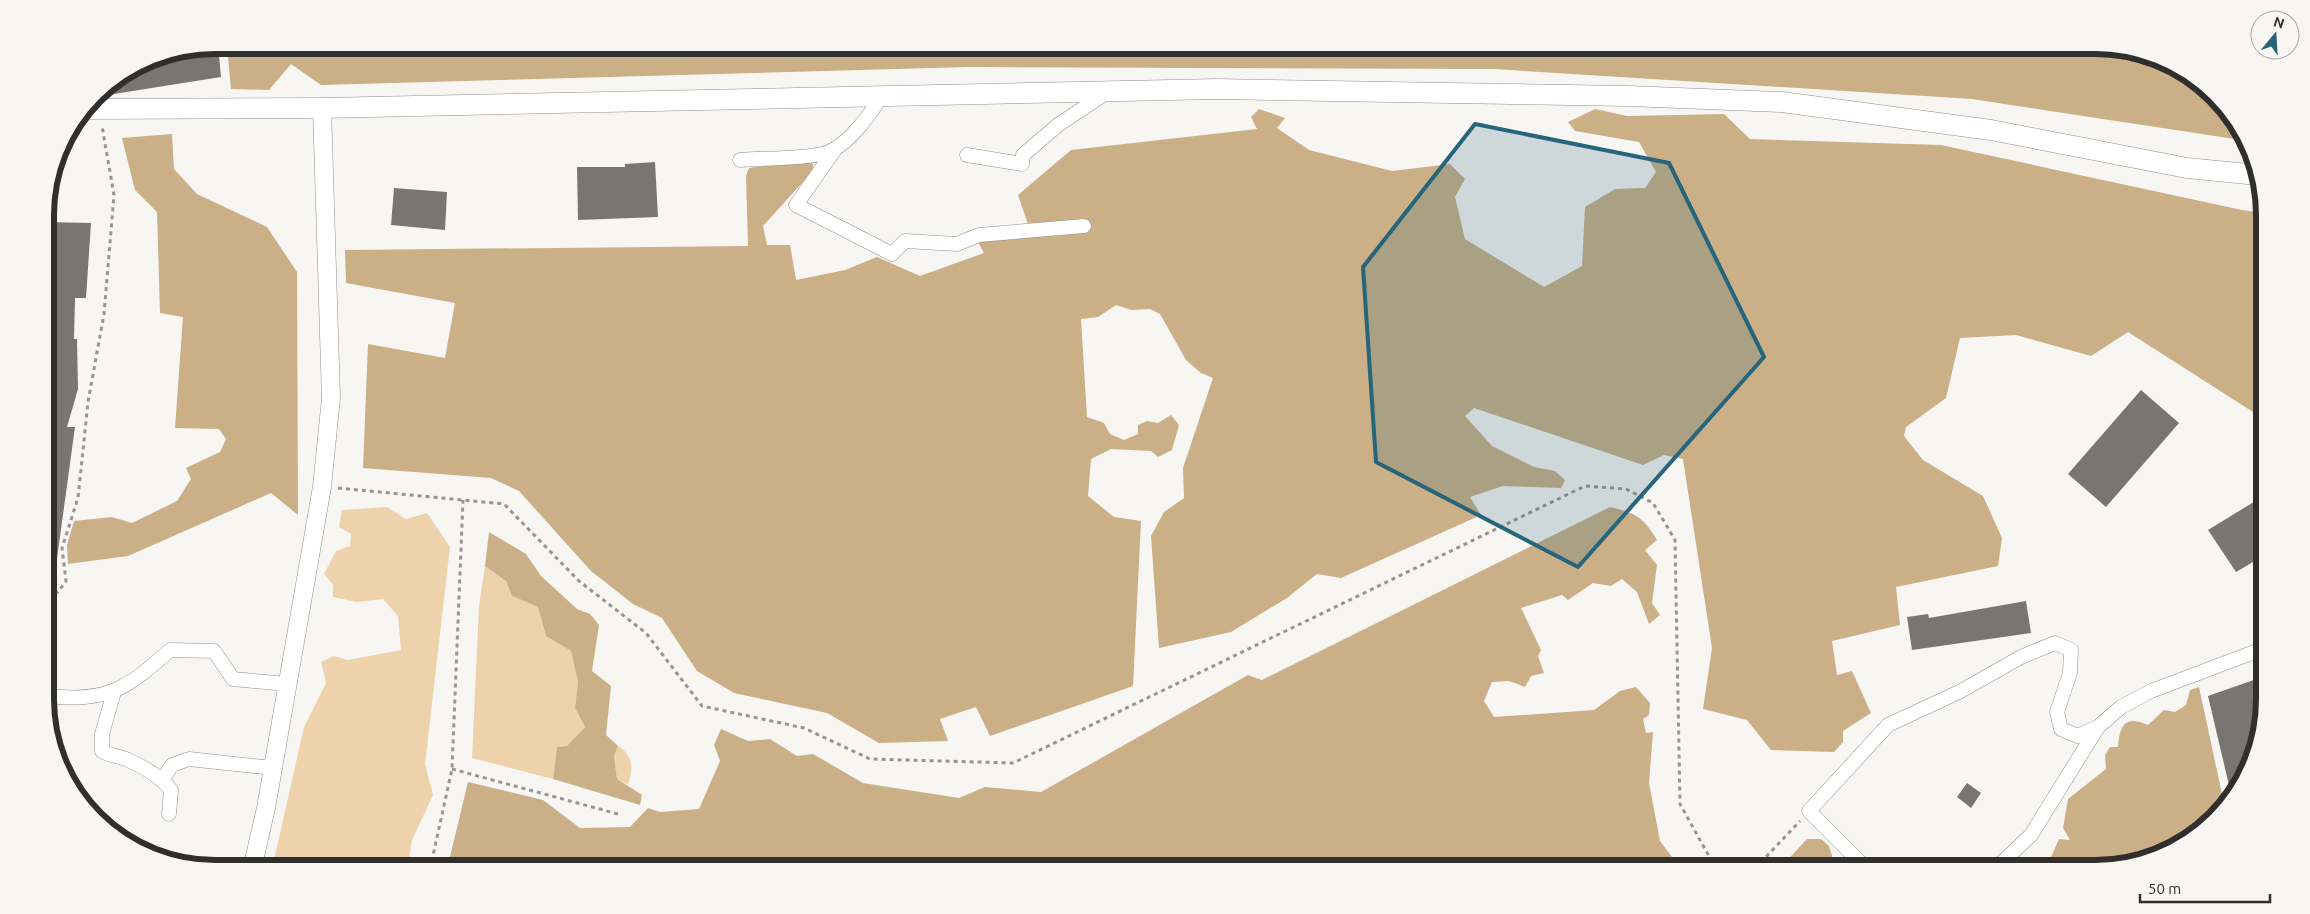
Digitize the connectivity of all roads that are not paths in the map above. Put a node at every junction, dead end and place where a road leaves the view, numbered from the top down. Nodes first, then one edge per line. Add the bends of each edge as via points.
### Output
1 (1109, 91) junction
2 (882, 95) junction
3 (322, 108) junction
4 (94, 109) edge
5 (836, 148) junction
6 (967, 155) dead end
7 (740, 160) dead end
8 (2251, 174) edge
9 (1084, 226) dead end
10 (2256, 651) edge
11 (286, 684) junction
12 (114, 692) junction
13 (54, 697) edge
14 (2098, 727) junction
15 (273, 768) junction
16 (163, 780) junction
17 (168, 814) dead end
18 (254, 860) edge
19 (1858, 860) edge
20 (2005, 860) edge

1 - 2 main road
1 - 6 street via 1058,125 1022,155 1022,164
1 - 8 main road via 1377,91 1782,102 1991,130 2187,168
2 - 3 main road
2 - 5 street via 868,118
3 - 4 main road
3 - 11 street via 331,398 322,486
5 - 7 street via 823,154
5 - 9 street via 796,205 892,254 904,241 957,244 979,235
10 - 14 street via 2151,691 2121,708
11 - 12 street via 233,679 214,651 170,650 141,676
11 - 15 street
12 - 13 street via 72,699
12 - 16 street via 102,734 102,751 128,760
14 - 19 street via 2078,736 2061,729 2057,712 2070,674 2071,650 2055,643 1888,724 1809,811
14 - 20 street via 2031,835
15 - 16 street via 189,759 172,765
15 - 18 street
16 - 17 street via 171,790

